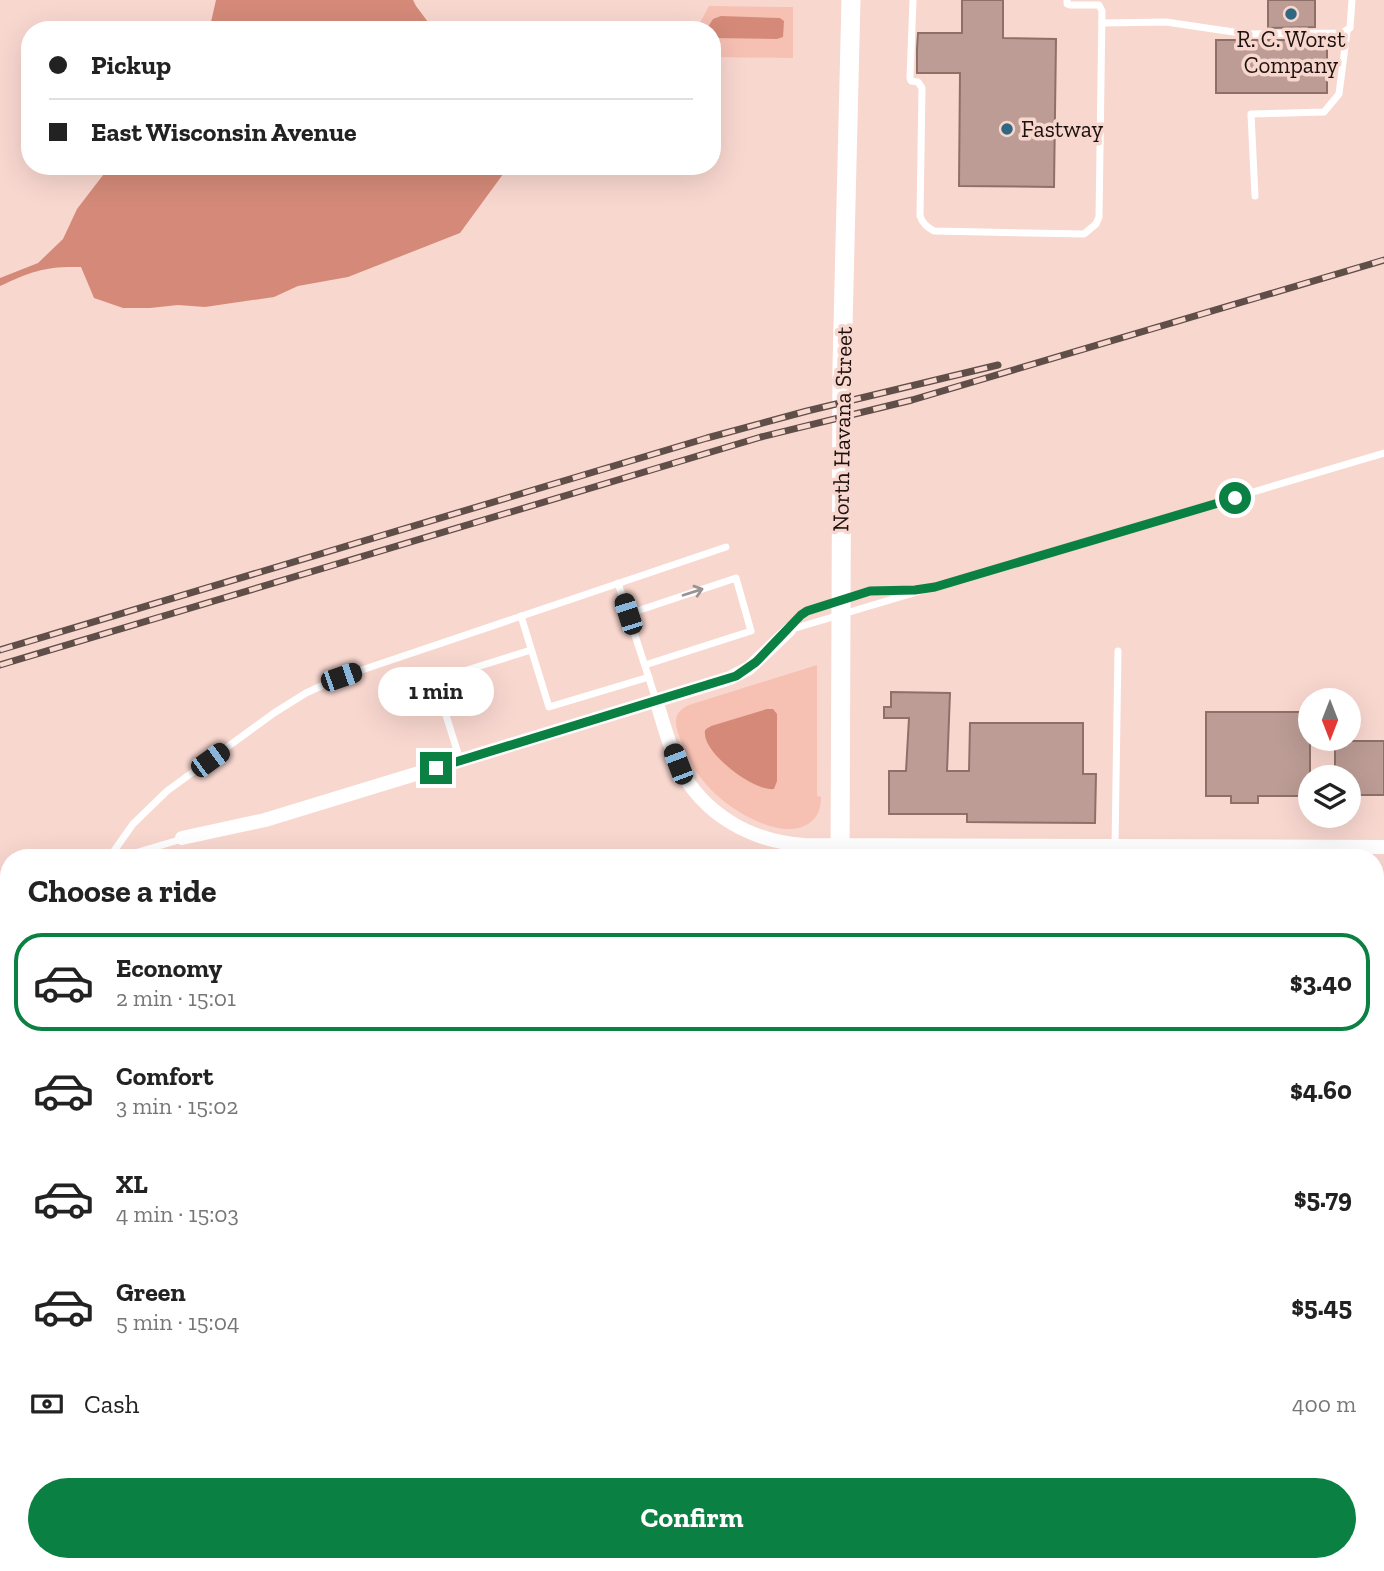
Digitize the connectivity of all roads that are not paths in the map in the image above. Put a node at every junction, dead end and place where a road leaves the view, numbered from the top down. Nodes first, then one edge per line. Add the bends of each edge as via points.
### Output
1 (851, 0) edge
2 (913, 0) edge
3 (1067, 0) edge
4 (1352, 0) edge
5 (1102, 23) junction
6 (1347, 31) junction
7 (1255, 196) dead end
8 (1384, 453) edge
9 (726, 547) dead end
10 (618, 583) junction
11 (935, 587) junction
12 (628, 614) junction
13 (521, 617) junction
14 (789, 630) junction
15 (531, 650) junction
16 (1118, 651) dead end
17 (645, 665) junction
18 (649, 677) junction
19 (656, 700) junction
20 (460, 760) junction
21 (182, 838) joint
22 (1115, 846) junction
23 (1384, 847) edge
24 (114, 849) edge
25 (147, 849) edge
26 (826, 849) edge
27 (840, 849) edge
28 (1107, 849) edge
29 (1126, 849) edge
30 (1285, 849) edge

1 - 27 street, North Havana Street via 843,305
2 - 5 lane via 910,78 922,88 920,216 934,232 1084,234 1097,224
3 - 5 lane via 1070,5 1099,5
4 - 6 lane via 1352,23
5 - 6 lane via 1166,22 1247,34
6 - 7 lane via 1339,94 1324,112 1251,114
8 - 11 lane
9 - 10 lane
10 - 12 lane
10 - 13 lane
11 - 14 lane
11 - 14 lane via 851,596 807,611
12 - 17 lane
12 -> 17 lane via 736,579 751,631
13 - 15 lane
13 - 24 lane via 306,693 167,791 132,824
14 - 19 street via 741,674
15 - 18 lane via 549,707
15 - 20 lane via 435,680
16 - 22 lane
17 - 18 lane
18 - 19 lane
19 - 20 street
19 - 26 street via 685,778 721,817 772,841
20 - 21 street via 265,820
21 - 25 lane
22 - 28 street
22 - 29 street
23 - 30 street

